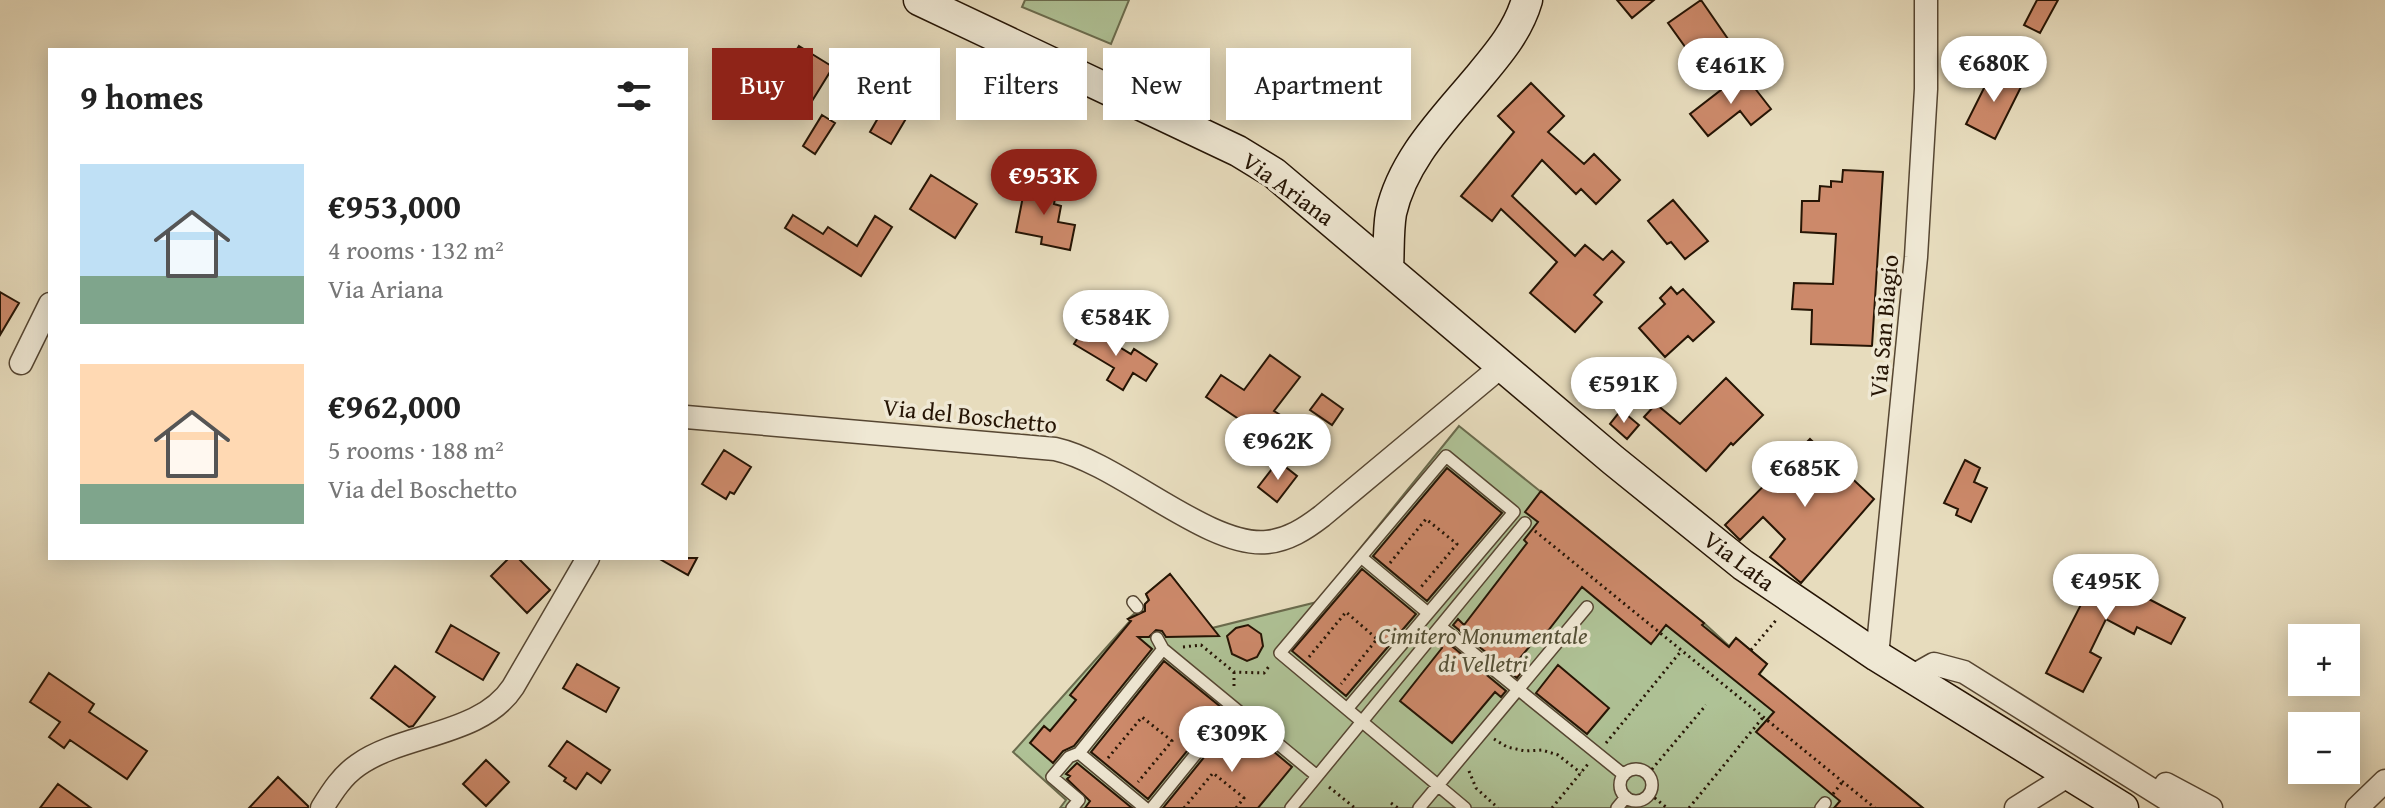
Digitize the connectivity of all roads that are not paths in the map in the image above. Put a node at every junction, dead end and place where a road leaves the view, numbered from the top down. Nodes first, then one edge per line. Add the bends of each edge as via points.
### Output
1 (919, 0) edge
2 (1527, 0) edge
3 (1926, 0) edge
4 (1388, 269) junction
5 (48, 308) edge
6 (21, 363) dead end
7 (1503, 365) junction
8 (688, 417) edge
9 (1525, 523) road end
10 (1361, 557) junction
11 (587, 560) edge
12 (1587, 607) dead end
13 (1428, 613) junction
14 (1441, 627) junction
15 (1877, 656) junction
16 (1911, 677) junction
17 (1517, 688) junction
18 (1233, 708) junction
19 (1347, 709) junction
20 (1362, 722) junction
21 (1079, 753) junction
22 (2106, 760) junction
23 (1624, 775) junction
24 (2069, 775) junction
25 (1317, 776) junction
26 (2385, 781) edge
27 (1438, 785) junction
28 (1626, 797) junction
29 (322, 808) edge
30 (1072, 808) edge
31 (1145, 808) edge
32 (1152, 808) edge
33 (1291, 808) edge
34 (1419, 808) edge
35 (1465, 808) edge
36 (1617, 808) edge
37 (2016, 808) edge
38 (2123, 808) edge
39 (2181, 808) edge
40 (2211, 808) edge
41 (2357, 808) edge

1 - 4 main road, Via Ariana via 1249,157 1296,189
2 - 4 main road via 1506,44 1409,166 1391,213
3 - 15 street, Via San Biagio via 1916,257
4 - 7 main road, Via Lata
5 - 6 street
7 - 8 street, Via del Boschetto via 1322,516 1291,536 1268,542 1215,531 1089,460 1055,449
7 - 15 main road, Via Lata via 1703,534
9 - 14 lane
10 - 13 lane
10 - 13 lane via 1446,456 1514,512
10 - 19 lane via 1280,653
11 - 29 street via 497,706 366,760 347,774
12 - 17 lane
13 - 19 lane
14 - 17 lane
14 - 20 lane
15 - 16 main road, Via Lata
16 - 22 street via 1934,664 1958,669
16 - 24 main road, Via Lata
17 - 23 lane
17 - 27 lane
18 - 21 lane via 1160,644
18 - 25 lane
18 - 32 lane
19 - 20 lane
20 - 25 lane
20 - 27 lane
21 - 30 lane via 1052,777 1079,800
21 - 31 lane
22 - 39 street
22 - 40 street via 2151,776
23 - 28 lane via 1620,784
23 - 28 lane via 1638,769 1653,784 1641,801
24 - 37 street
24 - 38 main road, Via Lata
25 - 33 lane
26 - 41 street
27 - 34 lane
27 - 35 lane
28 - 36 lane

